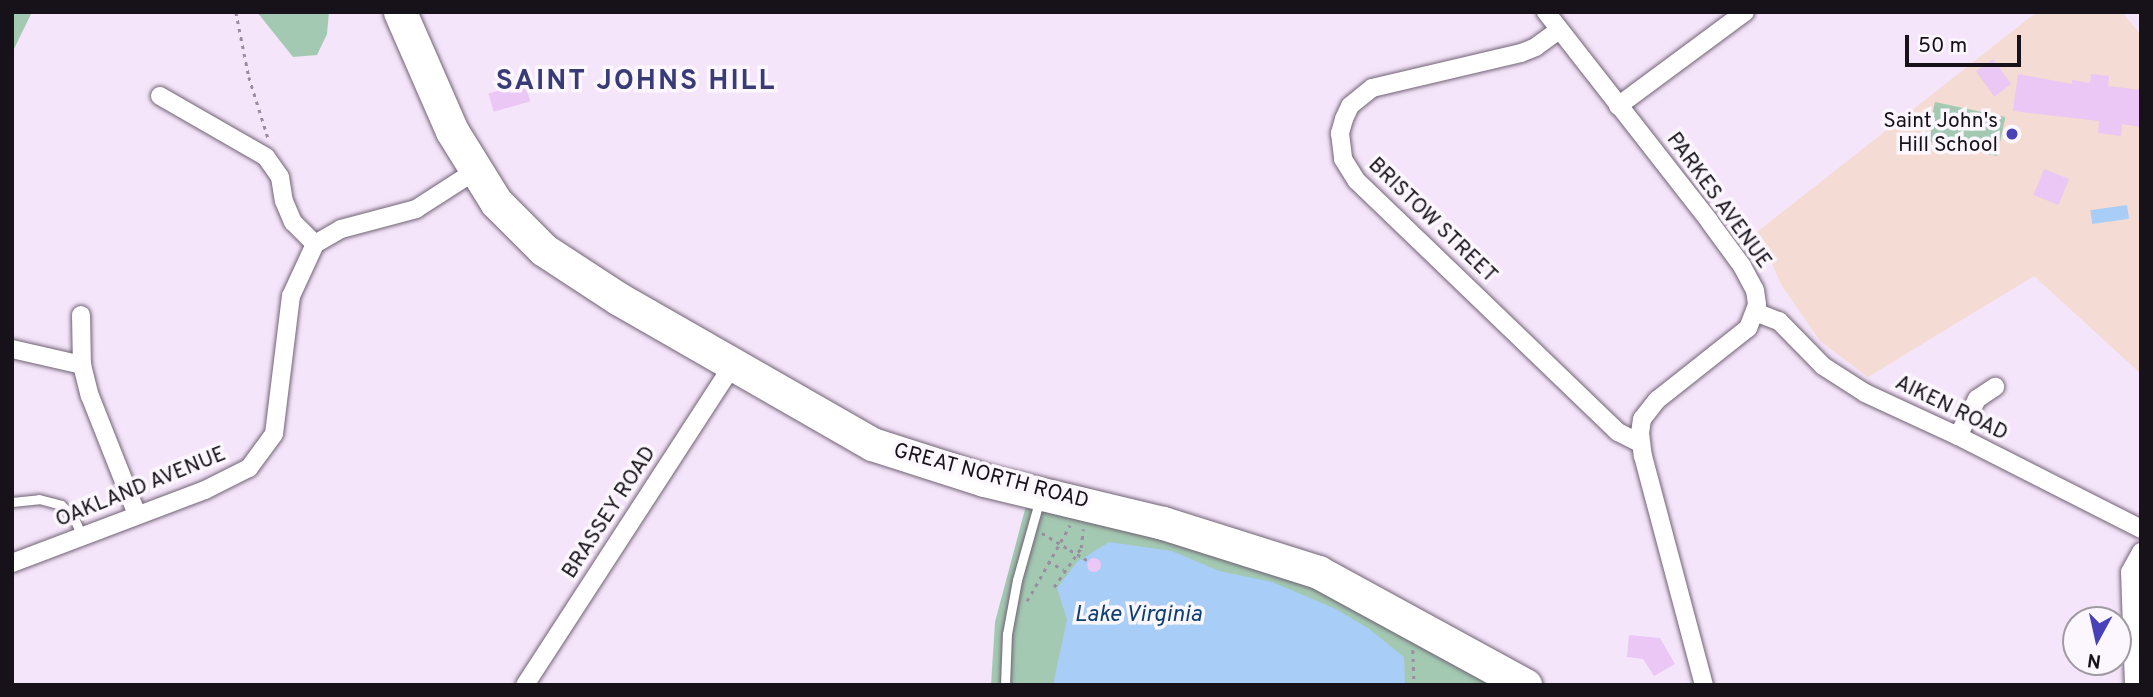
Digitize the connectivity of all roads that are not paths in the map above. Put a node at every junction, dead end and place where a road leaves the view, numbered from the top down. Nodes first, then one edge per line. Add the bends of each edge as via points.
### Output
1 (400, 12) edge
2 (1546, 12) edge
3 (1745, 12) edge
4 (1559, 30) junction
5 (160, 96) dead end
6 (1618, 106) junction
7 (475, 171) junction
8 (315, 244) junction
9 (1755, 312) junction
10 (81, 315) dead end
11 (12, 349) edge
12 (82, 365) junction
13 (732, 366) junction
14 (1995, 387) dead end
15 (1958, 436) junction
16 (1640, 443) junction
17 (1042, 493) junction
18 (12, 502) edge
19 (137, 515) junction
20 (2141, 529) edge
21 (82, 536) junction
22 (2141, 552) edge
23 (12, 563) edge
24 (525, 685) edge
25 (1005, 685) edge
26 (1525, 685) edge
27 (1704, 685) edge
28 (2134, 685) edge

1 - 7 highway, GREAT NORTH ROAD via 429,85
2 - 4 street, PARKES AVENUE
3 - 6 street
4 - 6 street, PARKES AVENUE
4 - 16 street, BRISTOW STREET via 1521,53 1372,88 1350,106 1344,119 1340,133 1343,159 1357,181 1618,432
5 - 8 street via 266,158 280,177 293,222
6 - 9 street, PARKES AVENUE via 1742,266 1755,290
7 - 8 street via 416,209 341,229
7 - 13 highway, GREAT NORTH ROAD via 496,202 544,250
8 - 19 street, OAKLAND AVENUE via 291,296 278,414 265,449 236,476
9 - 15 street, AIKEN ROAD via 1788,328 1823,366 1843,380
9 - 16 street via 1742,334 1648,409 1642,419
10 - 12 street
11 - 12 street
12 - 19 street
13 - 17 highway, GREAT NORTH ROAD via 872,444 938,467
13 - 24 street, BRASSEY ROAD
14 - 15 street via 1977,399
15 - 20 street, AIKEN ROAD
16 - 27 street
17 - 25 lane via 1017,580 1007,634
17 - 26 highway, GREAT NORTH ROAD via 1163,523 1318,572
18 - 21 lane via 39,499 61,505 73,516
19 - 21 street, OAKLAND AVENUE
21 - 23 street, OAKLAND AVENUE
22 - 28 street via 2130,572

